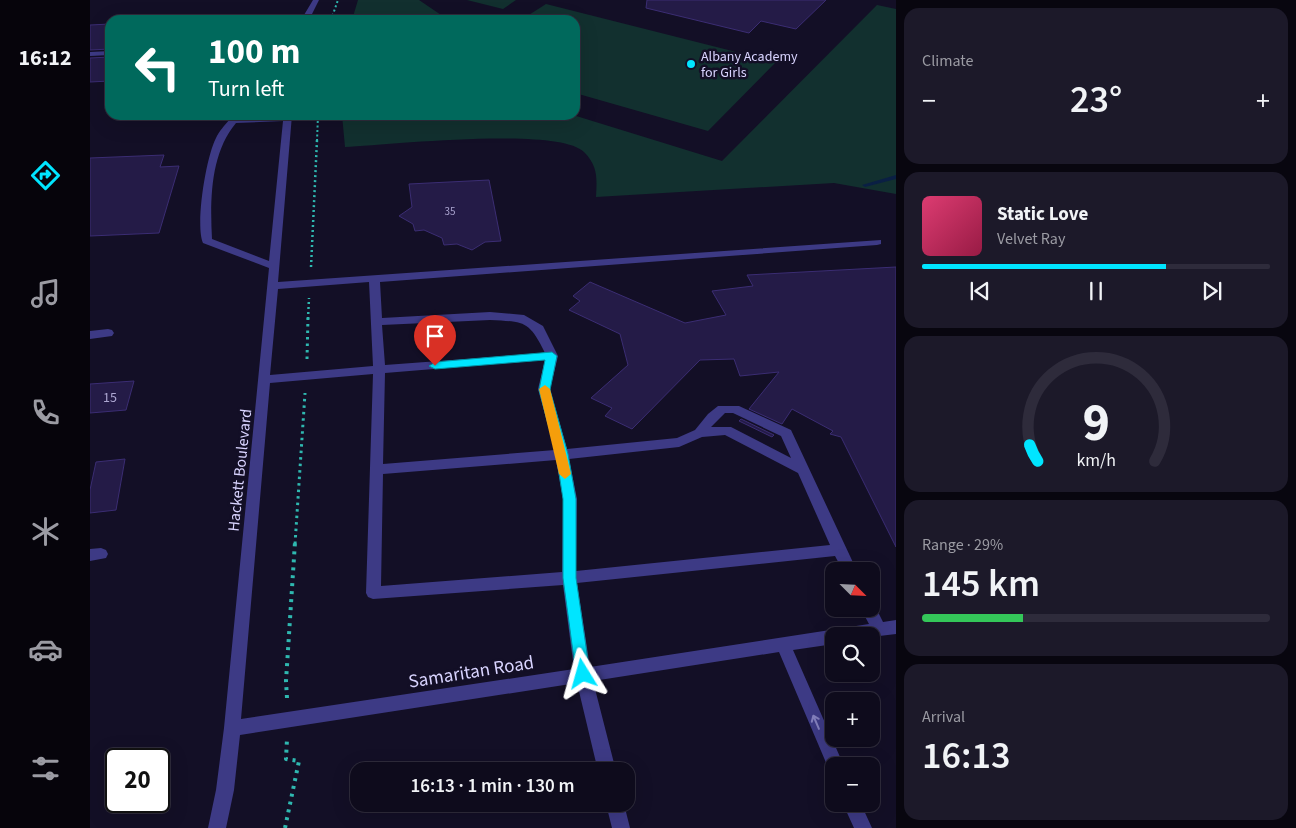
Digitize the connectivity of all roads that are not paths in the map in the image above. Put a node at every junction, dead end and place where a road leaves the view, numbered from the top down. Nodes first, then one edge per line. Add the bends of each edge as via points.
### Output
1 (316, 0) edge
2 (307, 15) edge
3 (105, 53) edge
4 (90, 54) edge
5 (247, 120) edge
6 (288, 120) edge
7 (877, 242) dead end
8 (275, 267) junction
9 (374, 278) junction
10 (274, 286) junction
11 (376, 322) junction
12 (108, 333) dead end
13 (90, 334) edge
14 (552, 356) junction
15 (379, 370) junction
16 (266, 379) junction
17 (700, 433) junction
18 (562, 454) junction
19 (376, 470) junction
20 (803, 470) junction
21 (839, 550) junction
22 (845, 562) edge
23 (569, 578) junction
24 (896, 628) edge
25 (880, 630) edge
26 (825, 638) edge
27 (783, 644) junction
28 (583, 674) junction
29 (232, 728) junction
30 (832, 757) edge
31 (605, 762) edge
32 (617, 812) edge
33 (856, 812) edge
34 (217, 828) edge
35 (622, 828) edge
36 (863, 828) edge

1 - 2 street
3 - 4 street
5 - 8 street via 233,121 220,138 209,178 208,242
6 - 8 street, Hackett Boulevard
7 - 9 street
8 - 10 street, Hackett Boulevard
9 - 10 street
9 - 11 street
10 - 16 street, Hackett Boulevard
11 - 14 street via 490,316 520,318 539,329
11 - 15 street
12 - 13 street
14 - 15 street
14 - 18 street via 544,390
15 - 16 street
15 - 19 street
16 - 29 street, Hackett Boulevard
17 - 18 street via 679,442
17 - 20 street via 727,430
17 - 20 street via 722,409 735,409 786,433
18 - 19 street
18 - 23 street via 570,499
19 - 23 street via 373,593
20 - 21 street
21 - 22 street
21 - 23 street
23 - 28 street
24 - 25 street, Samaritan Road
26 - 27 street, Samaritan Road
27 - 28 street, Samaritan Road
30 -> 27 street
28 - 29 street, Samaritan Road
28 - 31 street
29 - 34 street, Hackett Boulevard
32 - 35 street
33 - 36 street

